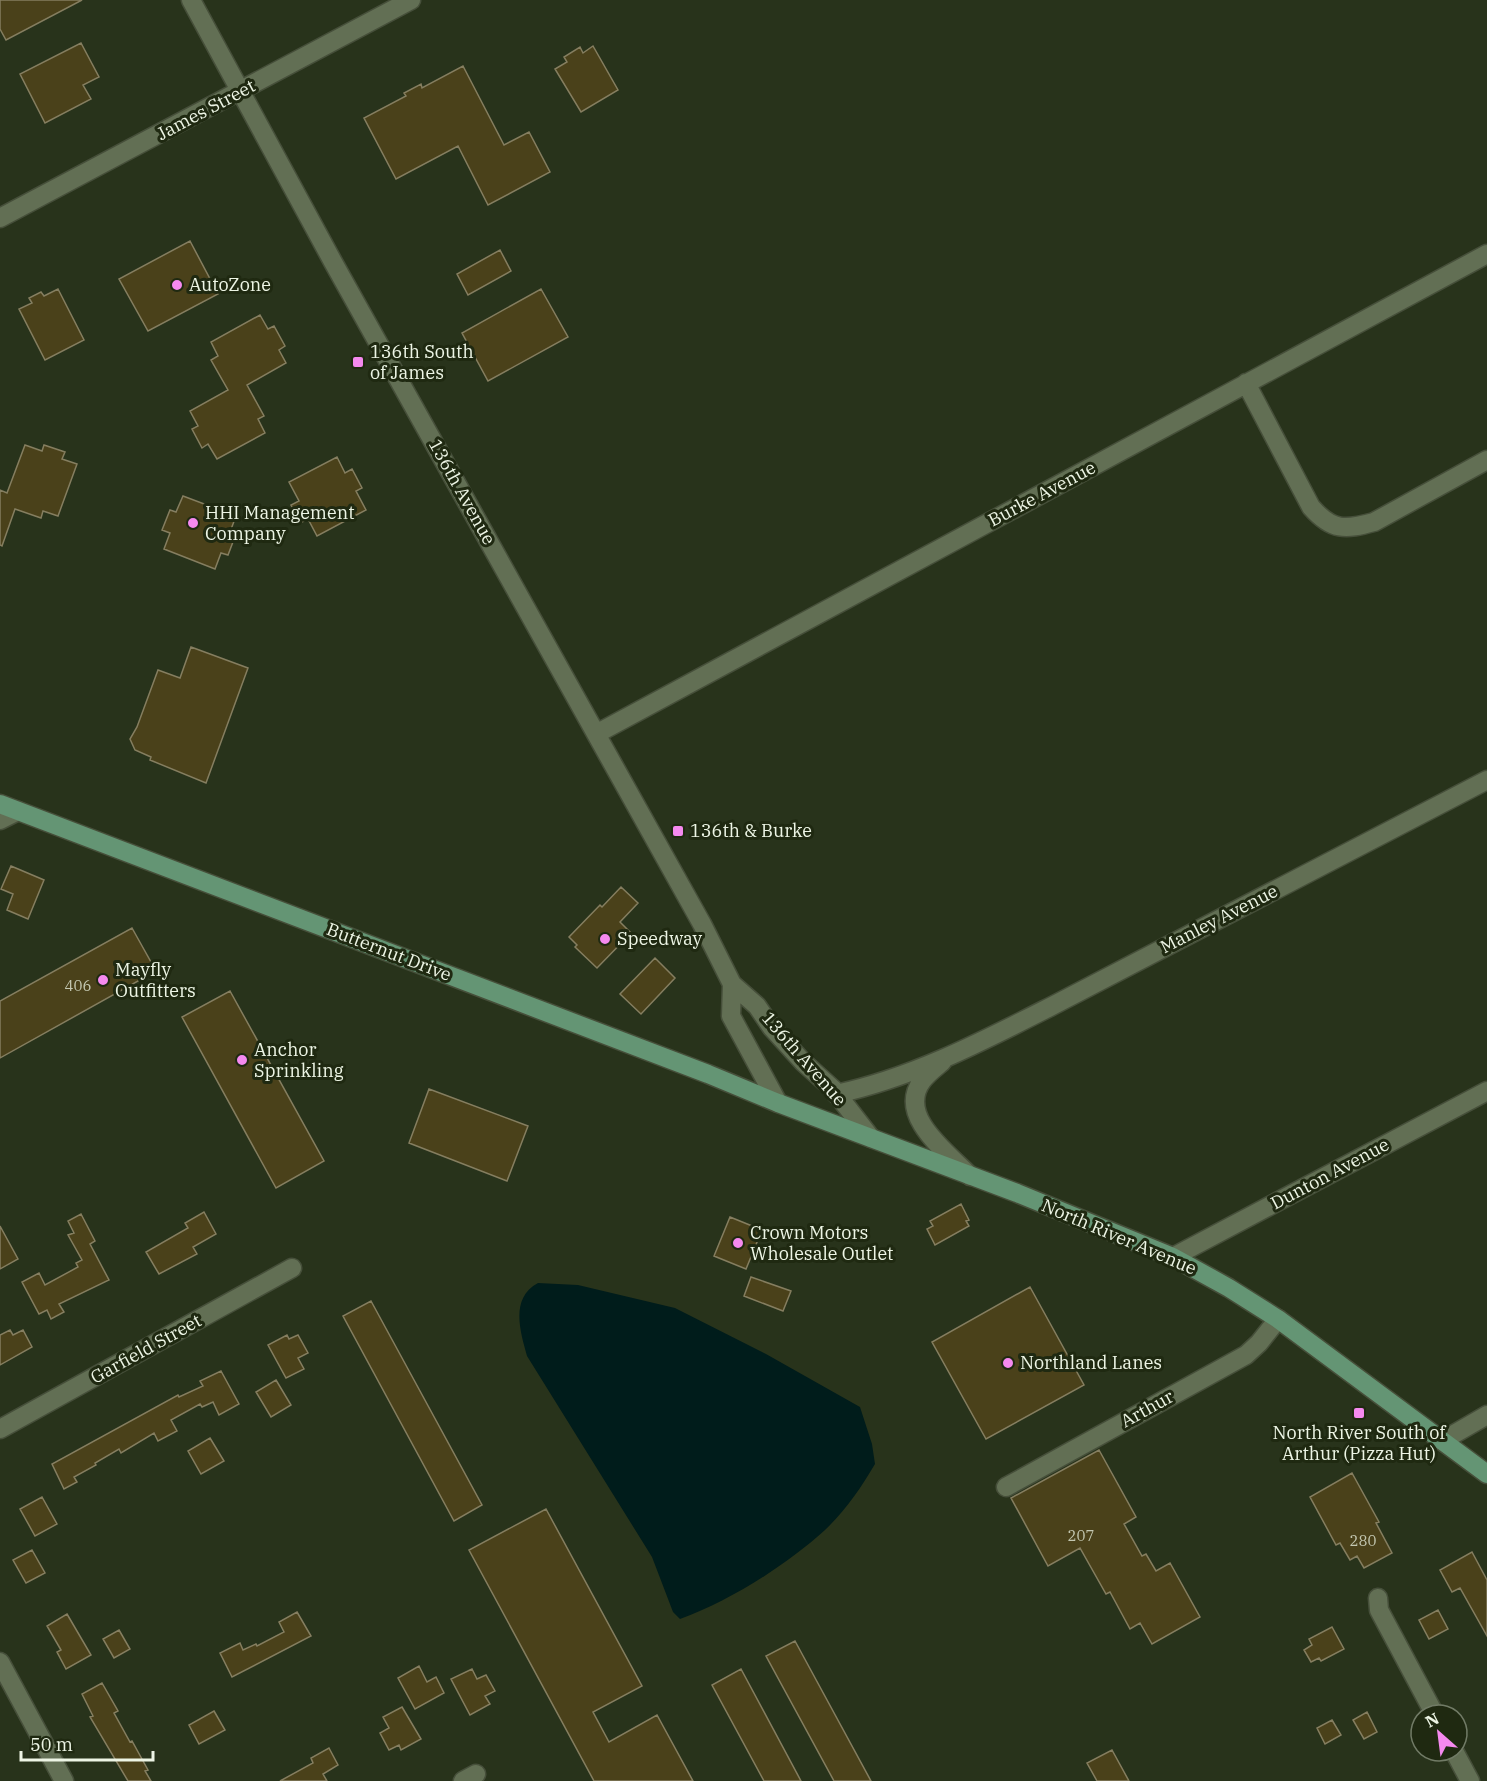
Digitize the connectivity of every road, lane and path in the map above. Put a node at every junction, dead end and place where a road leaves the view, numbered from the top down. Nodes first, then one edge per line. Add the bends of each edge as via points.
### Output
1 (191, 0) edge
2 (411, 0) edge
3 (241, 91) junction
4 (0, 218) edge
5 (1487, 254) edge
6 (1246, 383) junction
7 (1487, 460) edge
8 (596, 734) junction
9 (1487, 780) edge
10 (0, 804) edge
11 (18, 811) junction
12 (0, 820) edge
13 (732, 984) junction
14 (950, 1055) junction
15 (1487, 1091) edge
16 (836, 1094) junction
17 (778, 1103) junction
18 (871, 1138) junction
19 (970, 1176) junction
20 (1173, 1257) junction
21 (292, 1268) dead end
22 (1278, 1319) junction
23 (1487, 1415) edge
24 (0, 1429) edge
25 (1442, 1441) junction
26 (1487, 1474) edge
27 (1006, 1487) dead end
28 (1378, 1598) dead end
29 (0, 1662) edge
30 (1429, 1703) edge
31 (1461, 1763) edge
32 (64, 1781) edge
33 (1470, 1781) edge

1 - 3 street, 136th Avenue
2 - 3 street, James Street
3 - 4 street, James Street
3 - 8 street, 136th Avenue
5 - 6 street, Burke Avenue
6 - 7 street via 1311,507 1321,519 1337,528 1374,522
6 - 8 street, Burke Avenue
8 - 13 street, 136th Avenue
9 - 14 street, Manley Avenue
10 - 11 main road, Butternut Drive
11 - 12 street
11 - 17 main road, Butternut Drive
13 - 16 street, 136th Avenue via 757,1006 772,1028
13 - 17 street, 136th Avenue via 731,1016
14 - 16 street, Manley Avenue via 876,1084
14 - 19 street, Manley Avenue via 920,1083 914,1108 926,1131
15 - 20 street, Dunton Avenue
16 - 18 street, 136th Avenue
17 - 18 main road, North River Avenue
18 - 19 main road, North River Avenue
19 - 20 main road, North River Avenue
20 - 22 main road, North River Avenue
21 - 24 street, Garfield Street
22 - 25 main road, North River Avenue
22 - 27 street, Arthur via 1246,1355
23 - 25 street
25 - 26 main road, North River Avenue
28 - 30 street via 1379,1610
29 - 32 street
31 - 33 street

